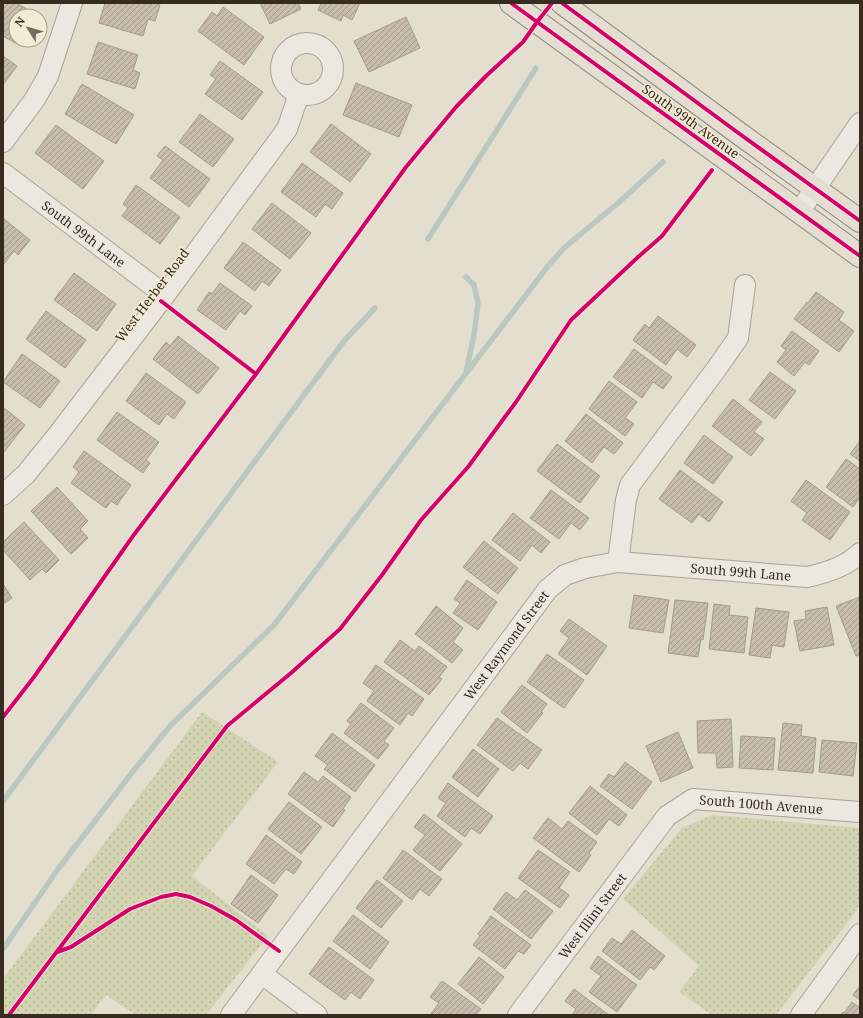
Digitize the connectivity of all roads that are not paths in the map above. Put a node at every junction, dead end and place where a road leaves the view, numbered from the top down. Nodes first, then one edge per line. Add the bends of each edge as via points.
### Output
1 (72, 3) edge
2 (511, 3) edge
3 (564, 4) edge
4 (299, 94) dead end
5 (860, 123) edge
6 (3, 142) edge
7 (3, 172) edge
8 (815, 188) junction
9 (799, 212) junction
10 (860, 221) edge
11 (860, 256) edge
12 (745, 285) dead end
13 (165, 295) junction
14 (3, 495) edge
15 (859, 554) edge
16 (618, 562) junction
17 (860, 812) edge
18 (667, 816) joint
19 (860, 934) edge
20 (262, 974) junction
21 (231, 1015) edge
22 (317, 1015) edge
23 (518, 1015) edge
24 (801, 1015) edge

1 - 6 street via 48,76 35,99
2 - 9 main road, South 99th Avenue
3 - 8 main road, South 99th Avenue
4 - 13 street, West Herber Road via 287,129
5 - 8 street
7 - 13 street, South 99th Lane
8 - 9 street
8 - 10 main road, South 99th Avenue
9 - 11 main road, South 99th Avenue
12 - 16 street via 738,338 630,485
13 - 14 street, West Herber Road via 56,437 26,474
15 - 16 street, South 99th Lane via 831,571 807,577
16 - 20 street, West Raymond Street via 585,568 565,575 548,589
17 - 18 street, South 100th Avenue via 693,799
18 - 23 street, West Illini Street
19 - 24 street
20 - 21 street, West Raymond Street
20 - 22 street

